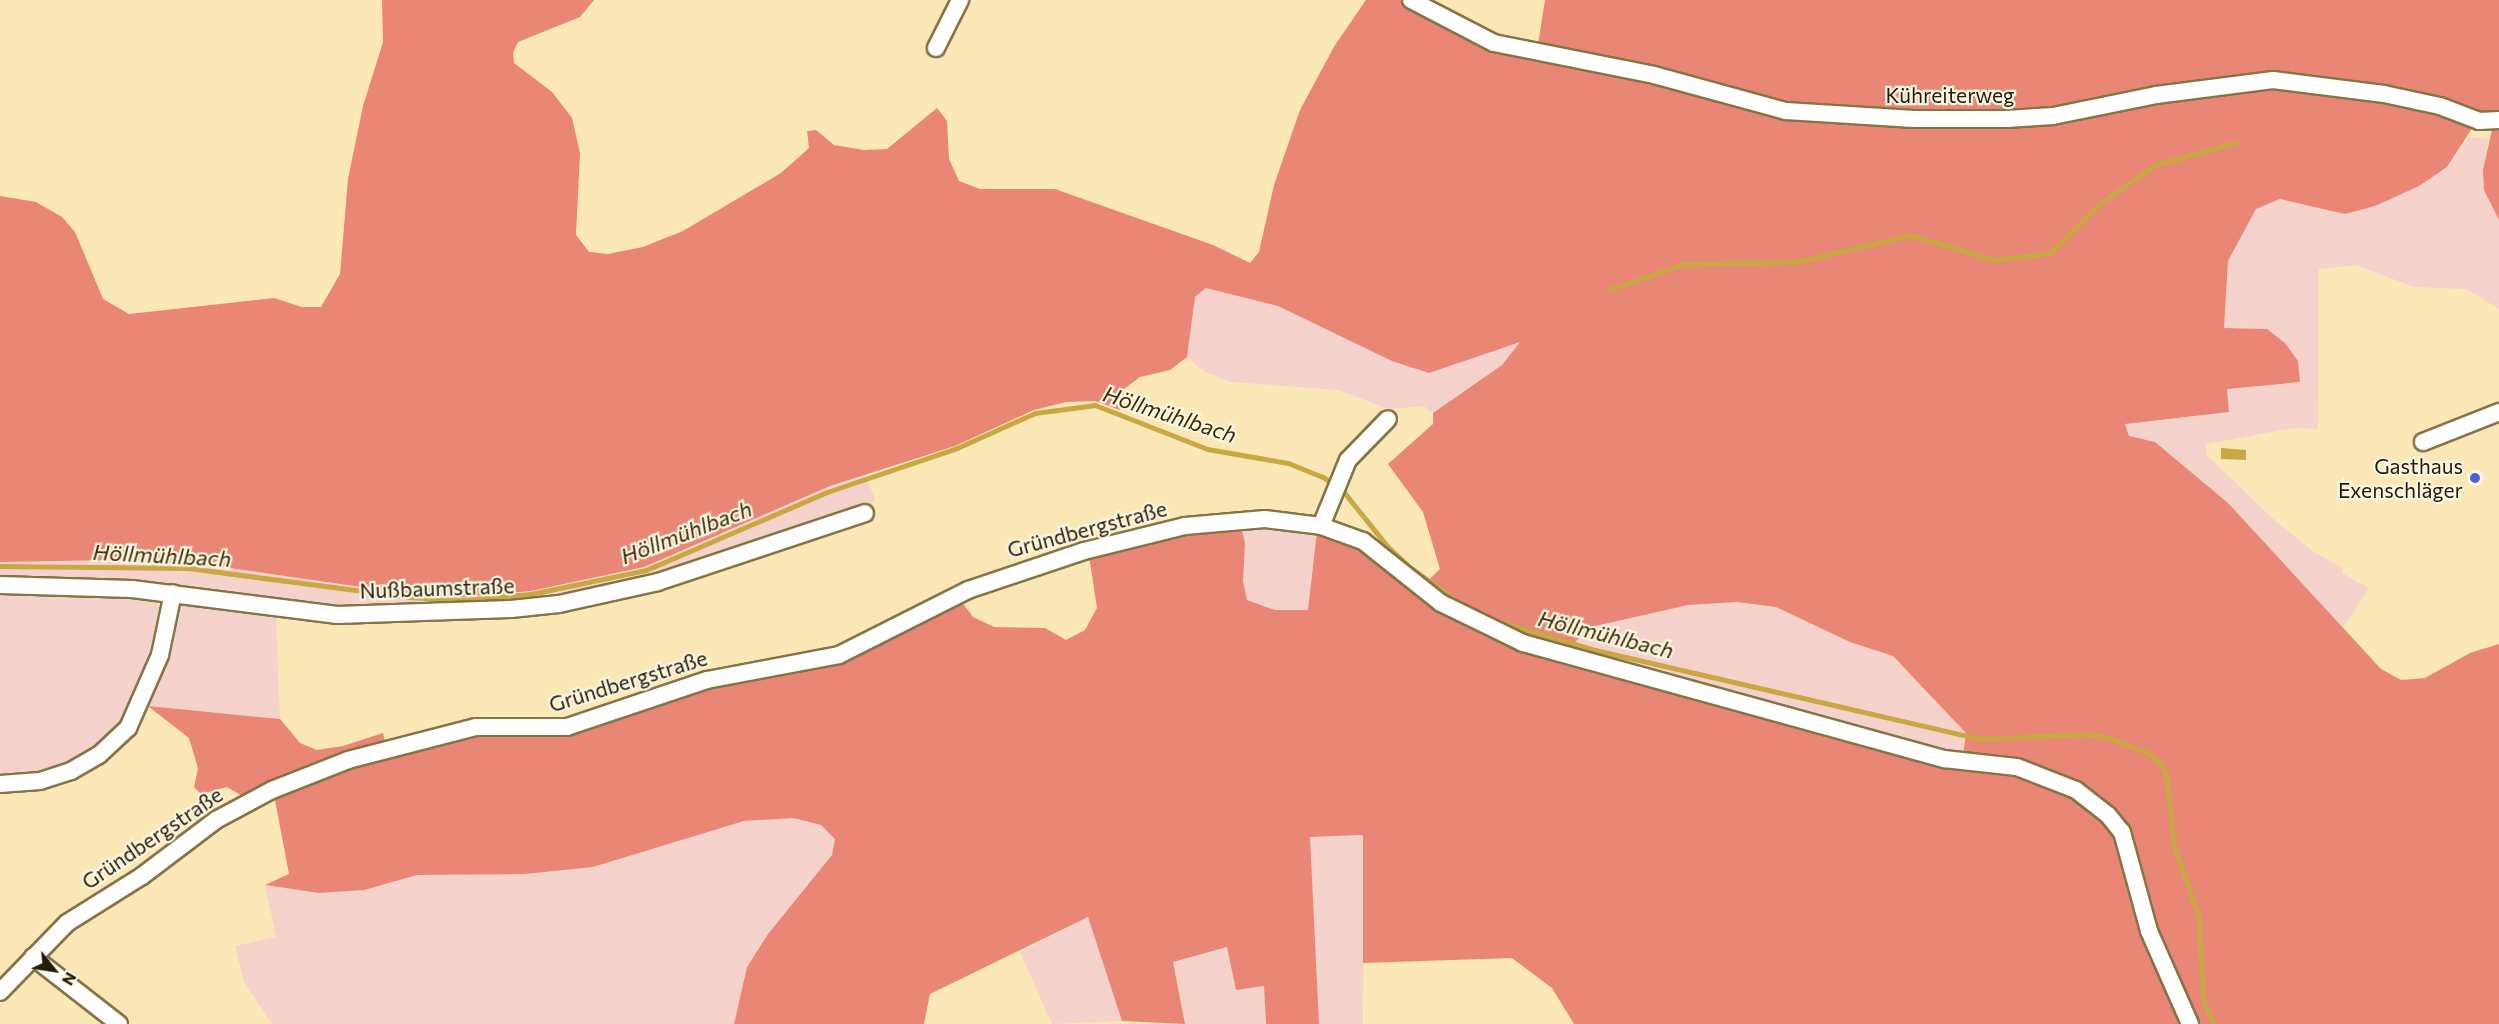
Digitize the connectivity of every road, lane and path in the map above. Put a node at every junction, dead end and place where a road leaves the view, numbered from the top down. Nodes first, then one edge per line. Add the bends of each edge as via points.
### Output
1 (960, 0) edge
2 (1411, 0) edge
3 (936, 48) dead end
4 (2499, 120) edge
5 (2499, 412) edge
6 (1388, 419) dead end
7 (2423, 442) dead end
8 (865, 513) dead end
9 (1321, 526) junction
10 (0, 585) edge
11 (173, 593) junction
12 (0, 784) edge
13 (33, 957) junction
14 (0, 992) edge
15 (119, 1024) edge
16 (2190, 1024) edge

1 - 3 street
2 - 4 street, Kühreiterweg via 1494,43 1653,75 1750,104 1797,112 1914,119 2053,116 2156,95 2273,80 2384,94 2440,106 2479,121
5 - 7 street
6 - 9 street via 1359,446 1336,485
8 - 11 street, Nußbaumstraße via 658,582 559,603 442,613 338,615
9 - 13 street, Gründbergstraße via 1246,520 1136,536 1004,575 839,655 707,680 567,727 476,728 348,760 273,790 216,820 142,876 82,912
9 - 16 street, Gründbergstraße via 1363,541 1441,603 1523,642 1944,759 2017,767 2076,790 2108,815 2122,832 2149,931
10 - 11 street, Nußbaumstraße via 81,585
11 - 12 street via 160,655 128,728 99,755 71,771 40,781
13 - 14 street, Gründbergstraße
13 - 15 street

